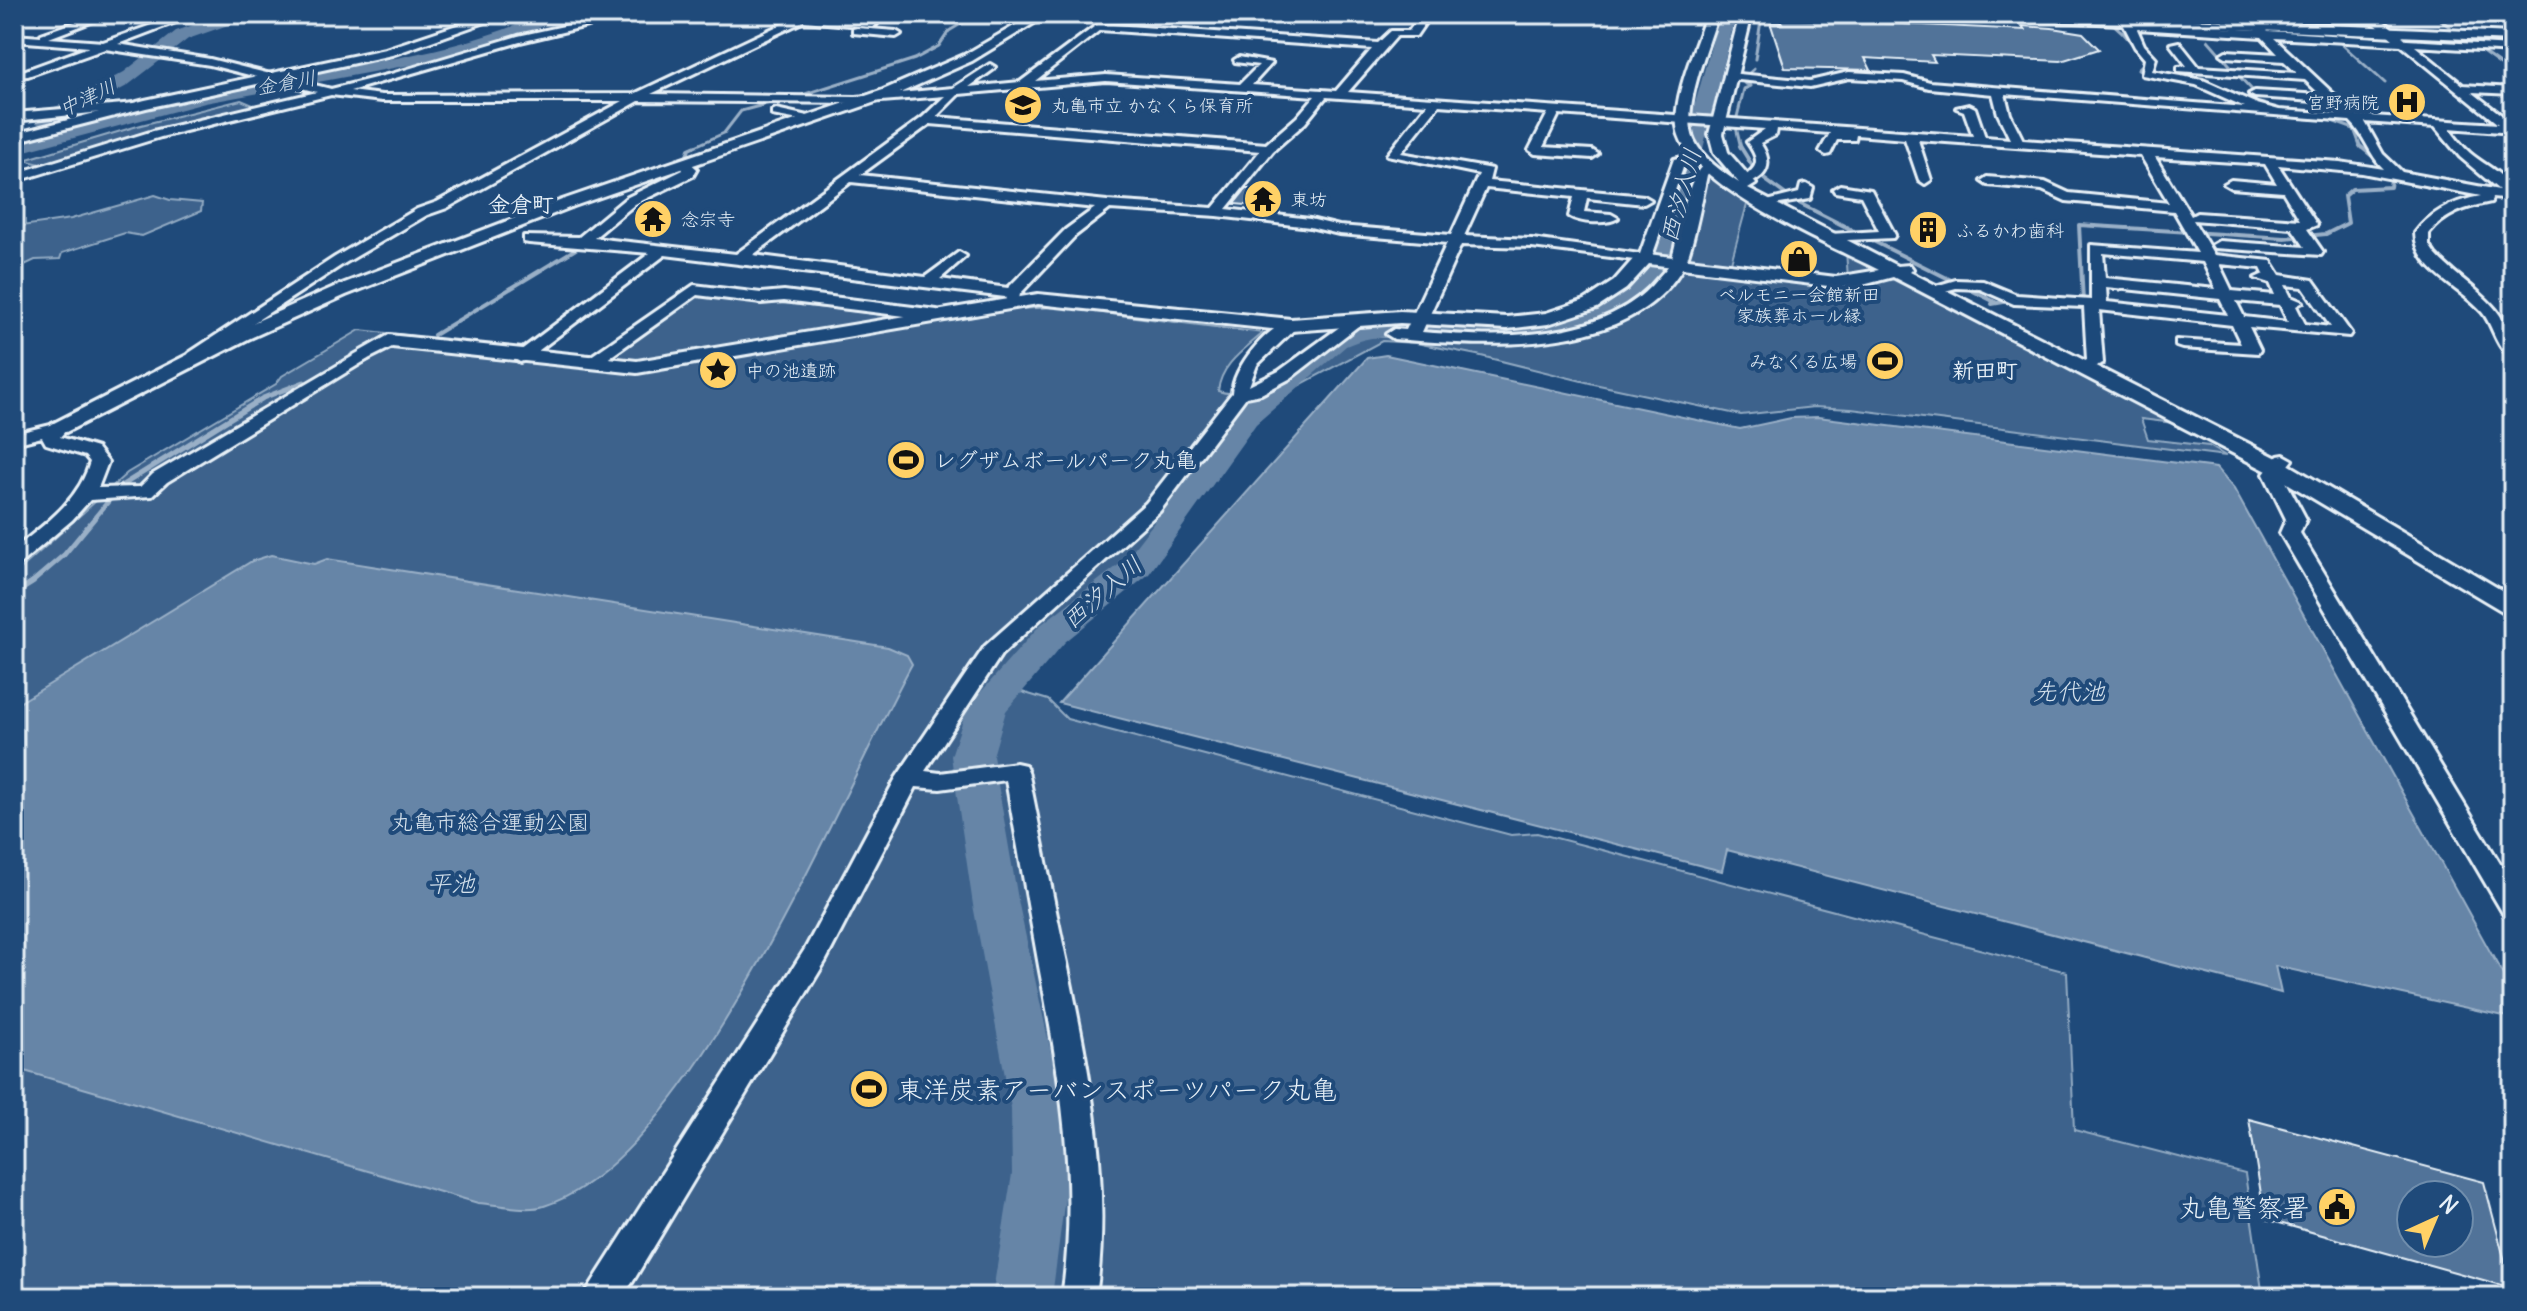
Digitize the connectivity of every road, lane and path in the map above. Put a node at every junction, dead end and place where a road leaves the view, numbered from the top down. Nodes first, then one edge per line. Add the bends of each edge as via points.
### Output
1 (107, 14) edge
2 (192, 14) edge
3 (502, 14) edge
4 (570, 14) edge
5 (633, 14) edge
6 (880, 14) edge
7 (1043, 14) edge
8 (1426, 14) edge
9 (1712, 14) edge
10 (1746, 14) edge
11 (1982, 14) edge
12 (2246, 14) edge
13 (2473, 14) edge
14 (2494, 15) edge
15 (808, 16) edge
16 (1123, 17) dead end
17 (2315, 17) dead end
18 (2373, 17) edge
19 (2129, 23) edge
20 (1108, 27) junction
21 (868, 28) junction
22 (846, 31) dead end
23 (2388, 31) junction
24 (896, 34) dead end
25 (2267, 36) junction
26 (2513, 37) edge
27 (14, 38) edge
28 (37, 39) junction
29 (518, 39) junction
30 (2403, 42) junction
31 (2162, 44) dead end
32 (110, 46) junction
33 (1380, 46) junction
34 (2342, 49) dead end
35 (2513, 49) edge
36 (2226, 54) dead end
37 (2287, 58) junction
38 (1239, 60) dead end
39 (990, 67) dead end
40 (2153, 67) dead end
41 (2196, 70) junction
42 (14, 74) edge
43 (1729, 76) junction
44 (2308, 77) junction
45 (274, 78) junction
46 (1024, 84) junction
47 (1243, 88) junction
48 (2461, 88) junction
49 (326, 90) junction
50 (1998, 90) junction
51 (956, 91) junction
52 (2513, 91) edge
53 (1323, 94) junction
54 (2255, 94) dead end
55 (1339, 95) junction
56 (633, 99) junction
57 (872, 99) junction
58 (2331, 99) junction
59 (1436, 101) junction
60 (136, 106) junction
61 (1962, 108) dead end
62 (1555, 110) junction
63 (2273, 112) junction
64 (776, 113) dead end
65 (14, 117) edge
66 (2352, 118) junction
67 (815, 119) junction
68 (927, 120) junction
69 (1688, 121) junction
70 (1714, 122) junction
71 (2439, 124) junction
72 (1770, 125) junction
73 (1870, 132) junction
74 (2510, 133) edge
75 (1910, 134) junction
76 (2117, 135) dead end
77 (2448, 136) junction
78 (14, 138) edge
79 (1980, 139) junction
80 (2018, 142) junction
81 (1269, 148) junction
82 (2126, 150) junction
83 (1826, 151) dead end
84 (2145, 151) junction
85 (1592, 154) dead end
86 (2269, 161) junction
87 (686, 163) junction
88 (1704, 163) junction
89 (2221, 170) dead end
90 (2396, 173) junction
91 (2494, 174) junction
92 (2279, 175) junction
93 (2513, 175) edge
94 (14, 178) edge
95 (847, 178) junction
96 (1925, 180) dead end
97 (1745, 181) junction
98 (1987, 181) dead end
99 (1481, 184) junction
100 (2231, 184) dead end
101 (1840, 189) dead end
102 (2288, 189) junction
103 (1582, 194) junction
104 (1797, 195) dead end
105 (1644, 200) dead end
106 (1774, 201) junction
107 (2509, 201) edge
108 (1107, 205) junction
109 (2184, 206) junction
110 (1217, 212) junction
111 (1611, 218) dead end
112 (2195, 226) junction
113 (2303, 228) junction
114 (1834, 237) junction
115 (529, 239) dead end
116 (1456, 240) junction
117 (582, 243) junction
118 (662, 251) junction
119 (959, 256) dead end
120 (740, 258) junction
121 (1648, 259) junction
122 (1679, 262) junction
123 (1898, 270) junction
124 (2153, 282) junction
125 (927, 283) junction
126 (2222, 283) junction
127 (1948, 287) junction
128 (2093, 288) junction
129 (1013, 297) junction
130 (2286, 303) junction
131 (937, 315) junction
132 (1356, 320) junction
133 (1291, 325) junction
134 (1417, 325) junction
135 (1394, 334) dead end
136 (2182, 343) dead end
137 (2513, 352) edge
138 (362, 356) joint
139 (520, 357) junction
140 (189, 361) junction
141 (590, 364) junction
142 (2088, 365) junction
143 (1240, 393) junction
144 (59, 428) junction
145 (14, 439) edge
146 (2281, 464) junction
147 (86, 494) junction
148 (14, 559) edge
149 (2513, 592) edge
150 (2513, 607) edge
151 (908, 778) junction
152 (2513, 908) edge
153 (600, 1297) edge
154 (1079, 1297) edge

1 - 28 street
2 - 32 street via 134,32
3 - 45 street via 411,46
4 - 29 street
5 - 29 street
6 - 21 street
7 - 57 street via 968,58
8 - 33 street via 1412,34 1395,33
9 - 69 street
10 - 43 street
11 - 19 main road
12 - 25 street
13 - 14 street
15 - 21 street
15 - 56 street
16 - 20 street
17 - 18 street
18 - 23 street
19 - 25 main road
19 - 25 street
19 - 63 street via 2137,47 2151,58 2146,73 2199,82
20 - 33 street
20 - 46 street via 1094,28
21 - 22 street
21 - 24 street
23 - 25 main road
23 - 26 main road
23 - 30 street
25 - 30 street
25 - 34 street
25 - 37 street
27 - 28 street
28 - 32 street
29 - 49 street via 394,77
30 - 35 street
30 - 48 street
31 - 41 street via 2180,45
32 - 42 street
32 - 45 street
33 - 55 street
36 - 37 street
37 - 44 street
38 - 47 street via 1267,63
39 - 51 street
40 - 41 street
41 - 44 street
43 - 50 street via 1810,84 1849,75
43 - 70 street
44 - 58 street
45 - 49 street
45 - 60 street
46 - 47 street via 1106,78
46 - 51 street
47 - 53 street
48 - 52 street
48 - 74 street
49 - 56 street via 382,98
49 - 94 street
50 - 63 street
50 - 80 street
51 - 57 street
51 - 68 street
53 - 55 street
53 - 81 street
54 - 58 street
55 - 59 street
56 - 57 street
56 - 140 street via 340,260
57 - 67 street
58 - 66 street
59 - 62 street
59 - 99 street via 1393,155 1487,172
60 - 65 street
60 - 78 street
61 - 79 street via 1969,108
62 - 69 street
62 - 85 street via 1535,150
63 - 66 street
64 - 67 street
66 - 71 street
66 - 90 street
67 - 87 street
68 - 81 street
68 - 95 street
69 - 70 street
69 - 88 street via 1689,143
70 - 72 street
70 - 97 street via 1721,153
71 - 74 street
71 - 77 street
72 - 73 street
72 - 97 street via 1772,132 1753,142 1763,154 1764,167
73 - 75 street
73 - 83 street via 1870,138 1833,136
74 - 77 street
75 - 79 street
75 - 96 street
76 - 82 street
77 - 91 street via 2468,158
79 - 80 street
80 - 82 street
81 - 110 street
82 - 84 street
84 - 86 street
84 - 109 street
86 - 90 street
86 - 92 street
87 - 117 street via 688,173 632,202
87 - 140 street via 394,269
88 - 114 street via 1753,198
88 - 121 street via 1680,159
88 - 122 street
89 - 92 street
90 - 107 street
91 - 93 street
91 - 107 street
92 - 102 street
95 - 108 street
95 - 120 street
97 - 106 street
98 - 109 street via 2045,186 2066,197
99 - 103 street
99 - 116 street
100 - 102 street
101 - 114 street via 1866,193 1888,235
102 - 113 street
103 - 105 street
103 - 111 street via 1576,216
104 - 106 street
106 - 114 street
107 - 137 street via 2458,203 2424,227 2421,236 2429,258 2487,307
108 - 110 street
108 - 129 street via 1070,233
109 - 112 street
109 - 113 street
110 - 116 street
112 - 113 street
112 - 126 street
113 - 126 street via 2316,252
114 - 123 street
115 - 117 street
116 - 121 street via 1532,243
116 - 134 street
117 - 118 street
118 - 120 street
118 - 139 street
119 - 125 street
120 - 125 street
121 - 122 street
121 - 134 street via 1603,298 1548,318
122 - 123 street via 1836,282
122 - 134 street via 1658,290 1634,309 1589,327 1505,339
123 - 127 street
124 - 126 street
124 - 126 street
124 - 126 street
124 - 128 street
124 - 128 street
124 - 128 street via 2096,248
125 - 129 street
126 - 130 street
126 - 130 street
126 - 130 street via 2266,264
126 - 136 street via 2252,350
127 - 128 street via 1983,285 2014,299
127 - 142 street
128 - 142 street
129 - 131 street
129 - 133 street
130 - 130 street via 2324,306 2308,283
131 - 141 street via 659,365
131 - 141 street via 694,290
132 - 133 street
132 - 134 street
132 - 143 street via 1279,379 1255,392
133 - 143 street via 1239,377
134 - 135 street
138 - 139 street via 389,341
138 - 147 street via 145,492
139 - 141 street
140 - 144 street
142 - 146 street
143 - 151 street via 1153,507 993,651
144 - 145 street
144 - 147 street via 50,435 52,440 97,457 98,471
146 - 149 street
146 - 150 street
146 - 152 street via 2273,474 2296,519 2290,533
147 - 148 street
151 - 153 street via 815,955
151 - 154 street via 940,781 1016,771 1082,1119 1087,1185

